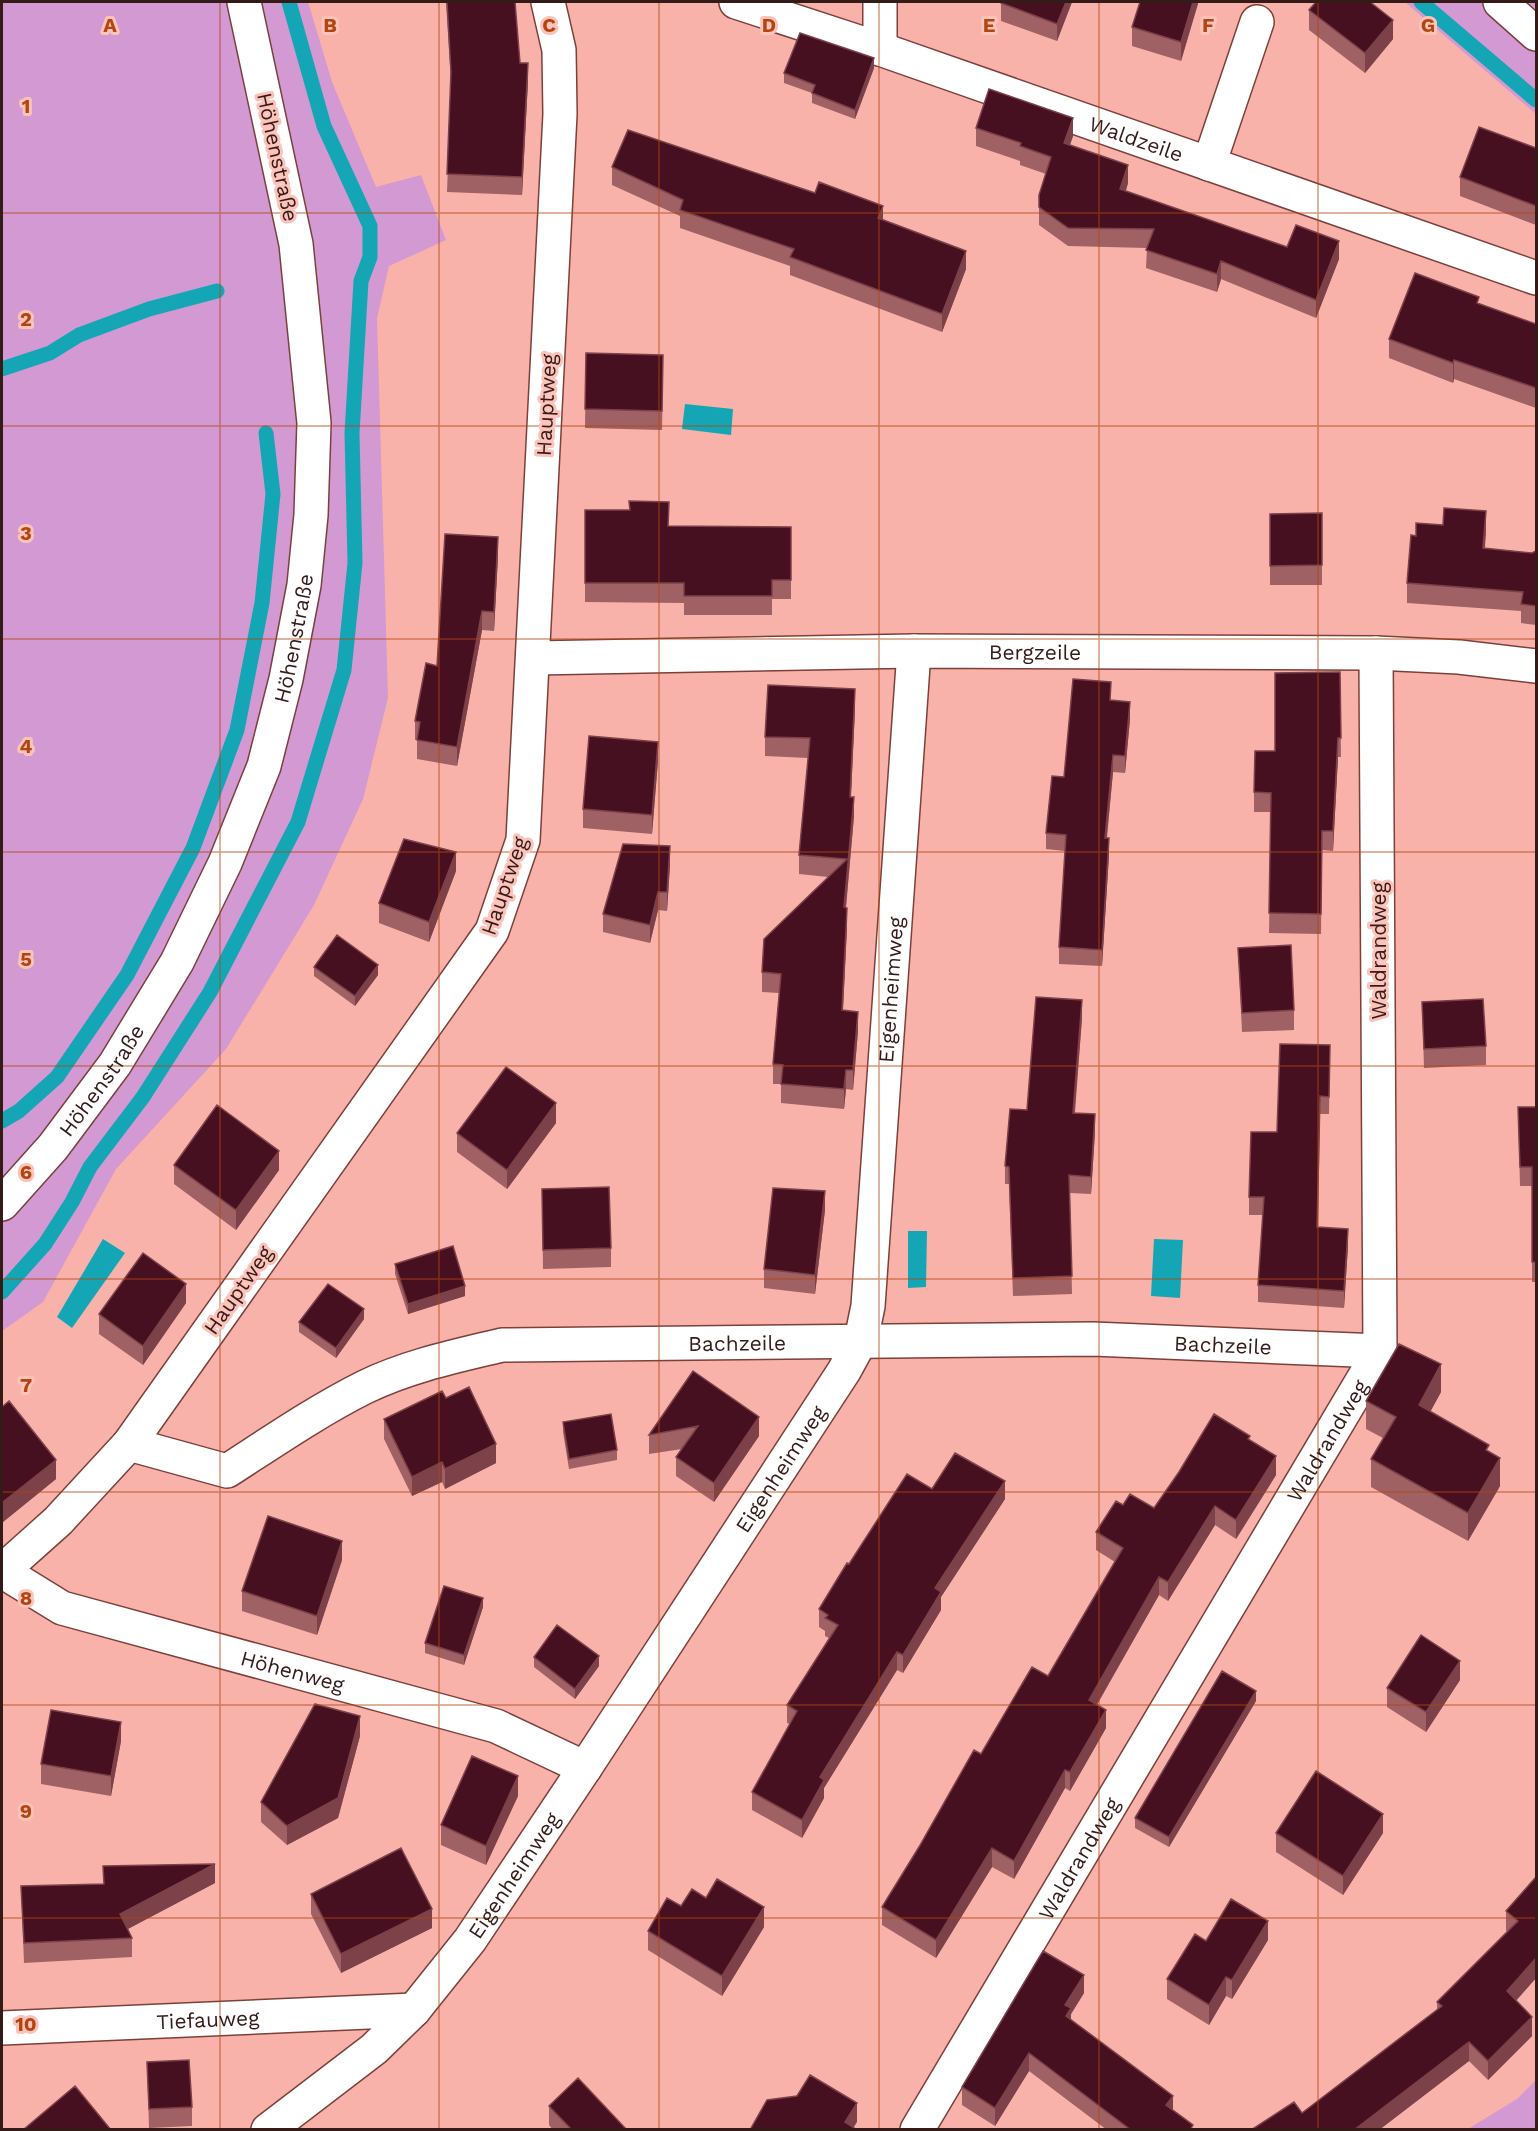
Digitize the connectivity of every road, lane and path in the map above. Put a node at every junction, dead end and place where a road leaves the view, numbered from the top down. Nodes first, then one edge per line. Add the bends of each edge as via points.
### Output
1 (244, 2) edge
2 (548, 2) edge
3 (736, 2) edge
4 (880, 2) edge
5 (1500, 2) edge
6 (1257, 22) dead end
7 (1536, 34) edge
8 (880, 49) junction
9 (1209, 164) junction
10 (1536, 278) edge
11 (914, 651) junction
12 (1376, 654) junction
13 (534, 657) junction
14 (1536, 666) edge
15 (2, 1204) edge
16 (861, 1341) junction
17 (1380, 1351) junction
18 (129, 1444) junction
19 (2, 1571) edge
20 (585, 1768) junction
21 (414, 2010) junction
22 (2, 2028) edge
23 (268, 2130) edge
24 (917, 2130) edge

1 - 15 street, Höhenstraße via 296,244 314,423 304,585 286,679 264,766 225,863 177,962 115,1064 53,1147
2 - 13 street, Hauptweg via 559,50 560,114
3 - 8 street, Waldzeile
4 - 8 street
5 - 7 street
6 - 9 street
8 - 9 street, Waldzeile
9 - 10 street, Waldzeile
11 - 12 street, Bergzeile
11 - 13 street, Bergzeile
11 - 16 street, Eigenheimweg via 868,1306
12 - 14 street, Bergzeile via 1459,657
12 - 17 street, Waldrandweg
13 - 18 street, Hauptweg via 523,840 492,931
16 - 17 street, Bachzeile via 1093,1339
16 - 18 street, Bachzeile via 502,1345 432,1362 367,1387 227,1471
16 - 20 street, Eigenheimweg
17 - 24 street, Waldrandweg
18 - 19 street, Hauptweg via 58,1521
19 - 20 street, Höhenweg via 62,1608 496,1726
20 - 21 street, Eigenheimweg via 470,1940
21 - 22 street, Tiefauweg
21 - 23 street, Eigenheimweg via 374,2049

